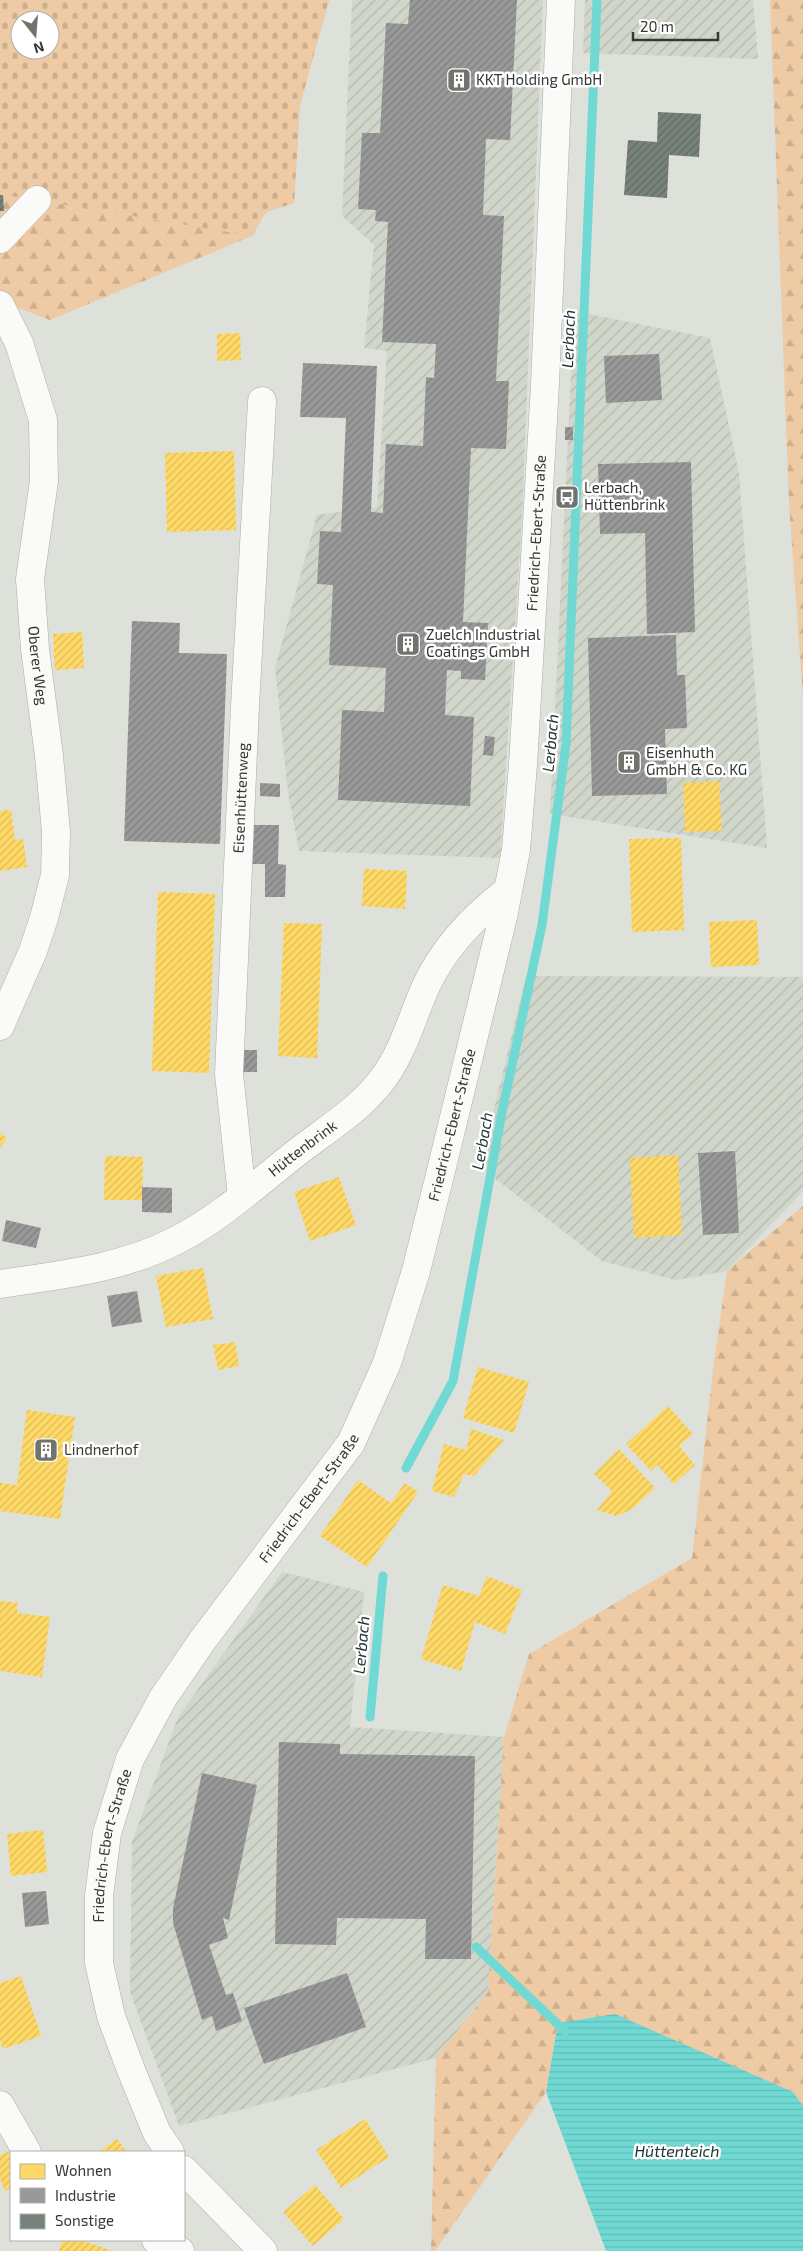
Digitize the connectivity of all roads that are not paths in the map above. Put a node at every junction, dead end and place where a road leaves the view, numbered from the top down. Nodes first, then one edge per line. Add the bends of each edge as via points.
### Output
1 (561, 0) edge
2 (37, 200) dead end
3 (0, 240) edge
4 (0, 304) edge
5 (262, 401) dead end
6 (508, 890) junction
7 (0, 1026) edge
8 (242, 1196) junction
9 (0, 1284) edge
10 (0, 2105) edge
11 (26, 2151) edge
12 (169, 2151) edge
13 (185, 2171) edge
14 (158, 2241) edge
15 (180, 2251) edge
16 (263, 2251) edge

1 - 6 street, Friedrich-Ebert-Straße via 545,385 523,765 516,850
2 - 3 street
4 - 7 street, Oberer Weg via 19,343 43,420 44,481 30,579 32,626 50,756 56,832 55,875 44,918
5 - 8 street, Eisenhüttenweg via 229,1074
6 - 8 street, Hüttenbrink via 470,922 452,943 427,985 393,1063 380,1083 355,1108
6 - 12 street, Friedrich-Ebert-Straße via 416,1271 388,1363 351,1443 162,1698 130,1759 107,1833 99,1896 99,1962 111,2016 131,2070 157,2133
8 - 9 street, Hüttenbrink via 177,1240 142,1256 102,1268
10 - 11 street
13 - 16 street
14 - 15 street

